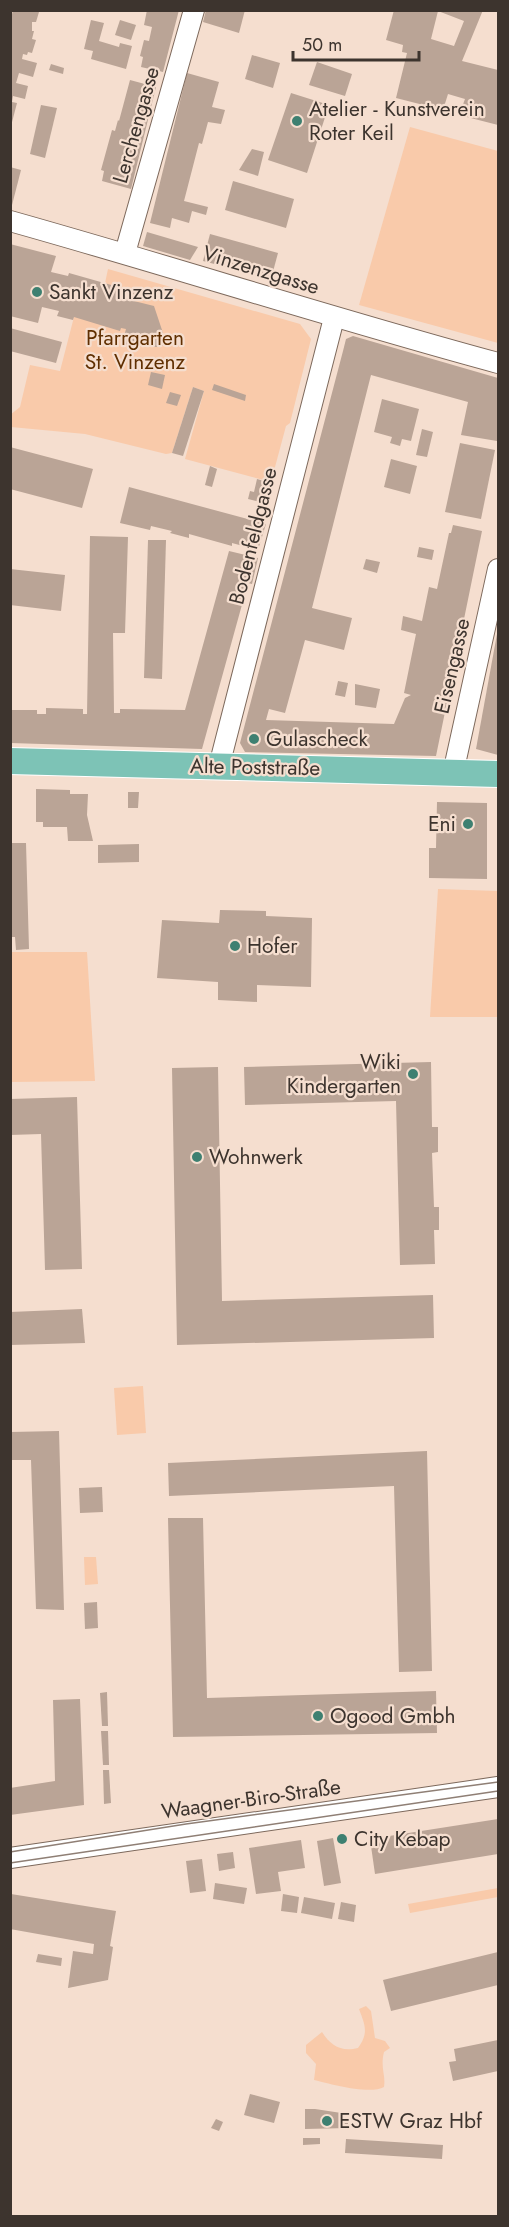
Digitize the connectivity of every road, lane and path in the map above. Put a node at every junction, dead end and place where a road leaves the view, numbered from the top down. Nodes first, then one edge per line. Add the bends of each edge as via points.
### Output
1 (194, 10) edge
2 (10, 221) edge
3 (125, 253) junction
4 (334, 318) junction
5 (498, 363) edge
6 (498, 569) edge
7 (10, 761) edge
8 (219, 766) junction
9 (453, 772) junction
10 (498, 774) edge
11 (498, 1787) edge
12 (10, 1858) edge

1 - 3 street, Lerchengasse
2 - 3 street, Vinzenzgasse
3 - 4 street, Vinzenzgasse
4 - 5 street, Vinzenzgasse
4 - 8 street, Bodenfeldgasse
6 - 9 street, Eisengasse
7 - 8 main road, Alte Poststraße
8 - 9 main road, Alte Poststraße
9 - 10 main road, Alte Poststraße
11 - 12 street, Waagner-Biro-Straße

